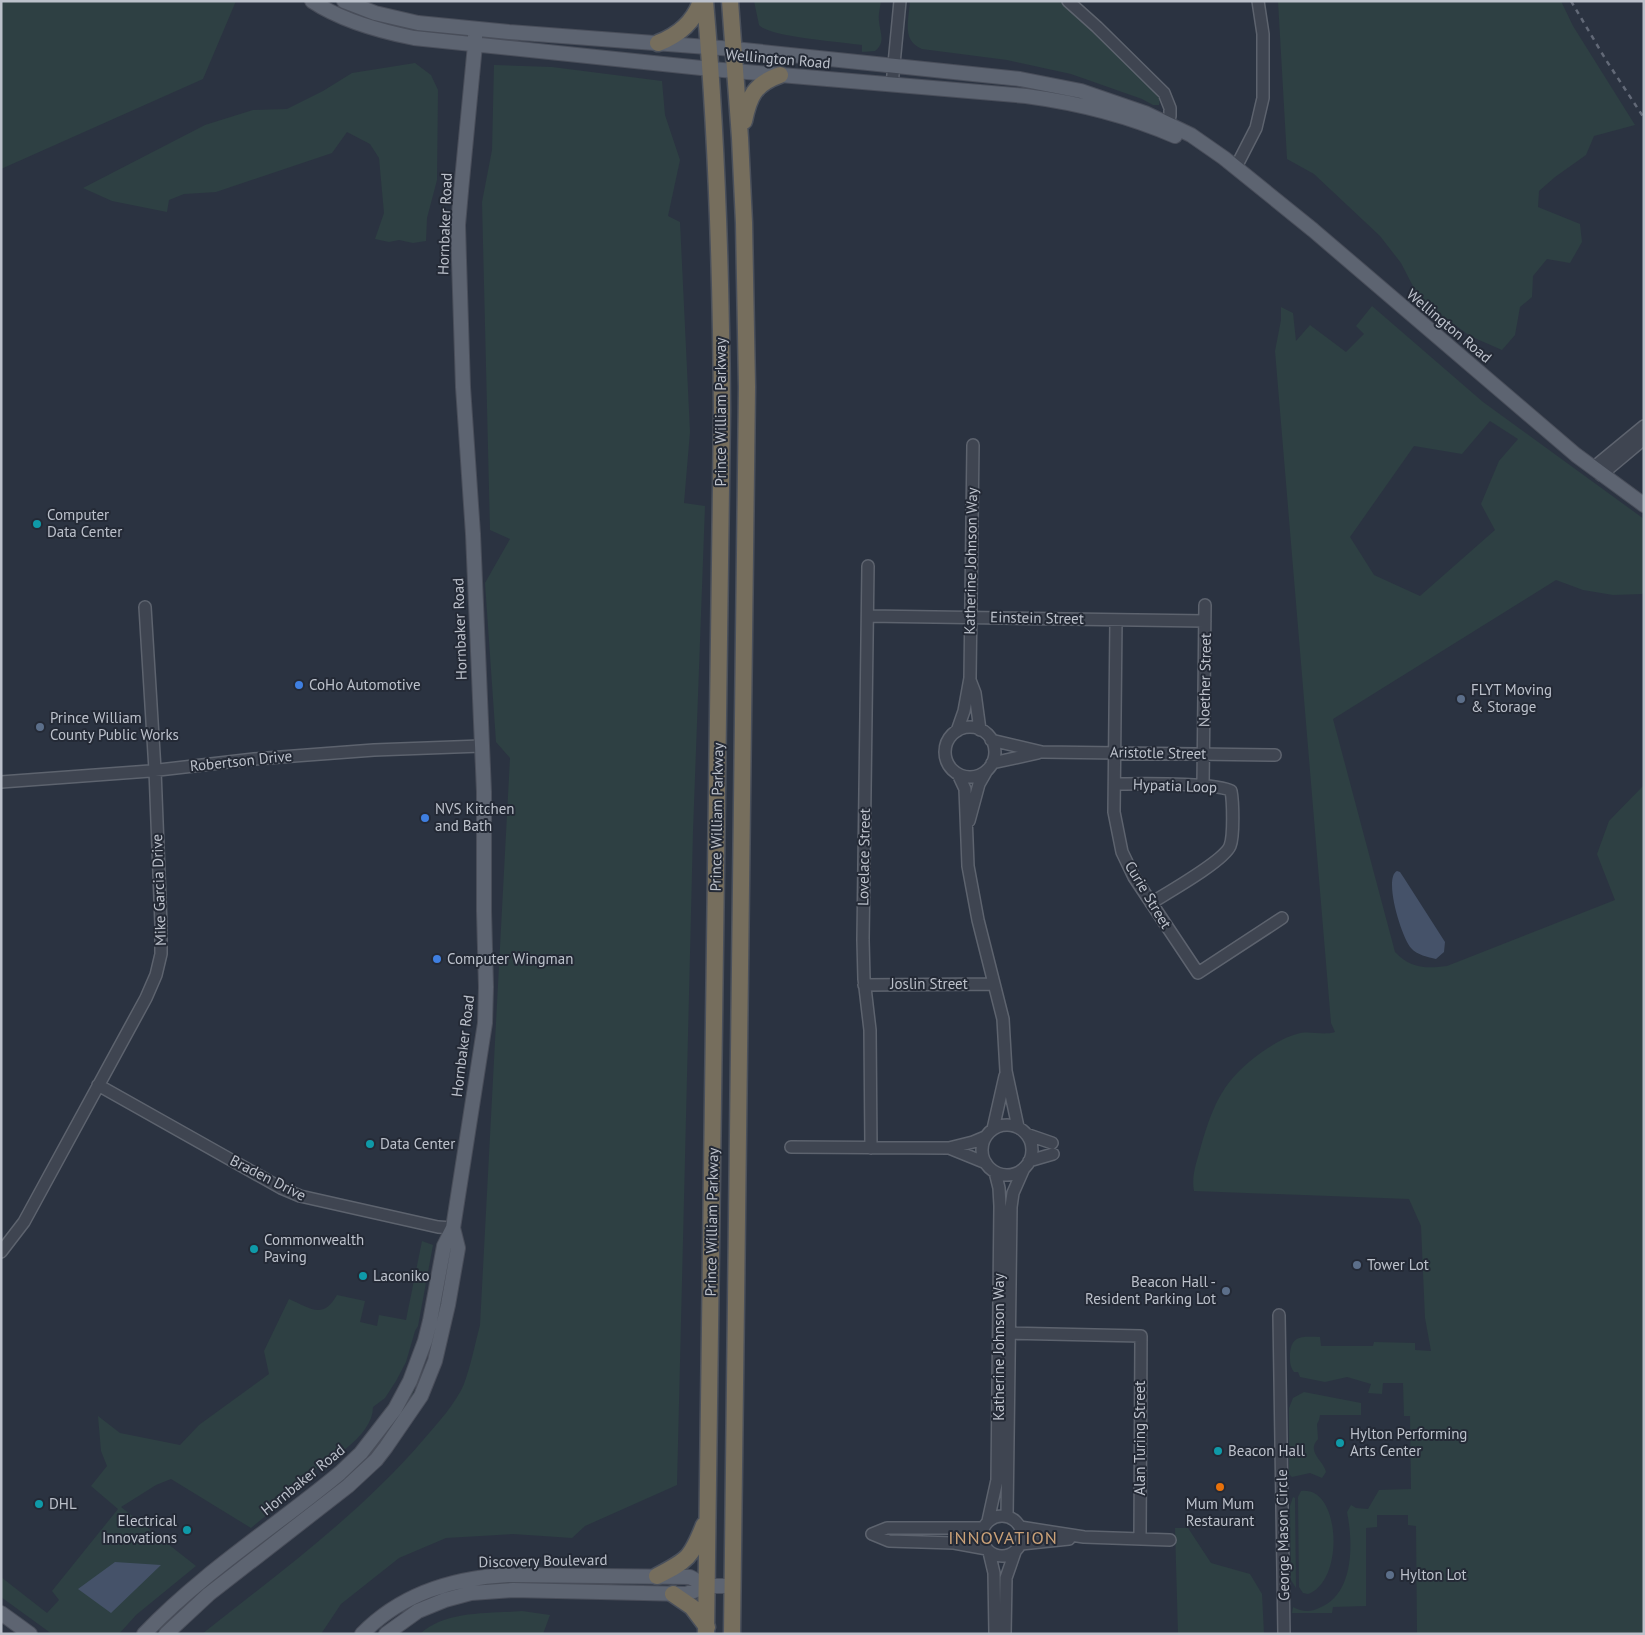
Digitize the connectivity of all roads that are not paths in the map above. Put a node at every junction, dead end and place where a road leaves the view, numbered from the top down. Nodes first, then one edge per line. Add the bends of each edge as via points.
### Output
1 (312, 1) edge
2 (344, 1) edge
3 (703, 1) edge
4 (730, 1) edge
5 (900, 1) edge
6 (1068, 1) edge
7 (1258, 1) edge
8 (475, 28) junction
9 (658, 43) junction
10 (475, 45) junction
11 (709, 47) junction
12 (734, 50) junction
13 (894, 65) junction
14 (711, 69) junction
15 (735, 71) junction
16 (780, 75) junction
17 (892, 85) junction
18 (1166, 127) junction
19 (740, 138) junction
20 (1236, 167) junction
21 (1644, 426) edge
22 (1644, 439) edge
23 (973, 445) dead end
24 (1597, 472) junction
25 (1644, 505) edge
26 (868, 566) dead end
27 (1205, 605) dead end
28 (145, 607) dead end
29 (868, 616) junction
30 (970, 617) junction
31 (1116, 620) junction
32 (1205, 621) junction
33 (970, 678) junction
34 (980, 730) junction
35 (956, 731) junction
36 (991, 740) junction
37 (481, 746) junction
38 (1042, 752) junction
39 (1116, 753) junction
40 (1204, 754) junction
41 (1275, 755) dead end
42 (989, 767) junction
43 (155, 770) junction
44 (958, 774) junction
45 (1, 782) edge
46 (1115, 784) junction
47 (1204, 786) junction
48 (966, 832) junction
49 (1151, 903) junction
50 (1282, 918) dead end
51 (994, 984) junction
52 (864, 985) junction
53 (1006, 1071) junction
54 (98, 1085) junction
55 (1022, 1131) junction
56 (989, 1133) junction
57 (791, 1147) dead end
58 (871, 1148) junction
59 (949, 1148) junction
60 (986, 1163) junction
61 (1027, 1164) junction
62 (995, 1172) junction
63 (453, 1228) junction
64 (1, 1252) edge
65 (1279, 1315) dead end
66 (1009, 1333) junction
67 (708, 1516) junction
68 (1007, 1516) junction
69 (986, 1525) junction
70 (1020, 1526) junction
71 (1084, 1538) junction
72 (1140, 1540) junction
73 (1170, 1540) dead end
74 (1018, 1548) junction
75 (988, 1550) junction
76 (657, 1576) junction
77 (707, 1586) junction
78 (732, 1586) junction
79 (674, 1594) junction
80 (392, 1610) junction
81 (1, 1612) edge
82 (400, 1623) junction
83 (707, 1630) edge
84 (30, 1634) edge
85 (144, 1634) edge
86 (166, 1634) edge
87 (362, 1634) edge
88 (386, 1634) edge
89 (732, 1634) edge
90 (995, 1634) edge
91 (1005, 1634) edge
92 (1284, 1634) edge

1 - 10 main road, Wellington Road via 337,15 377,30
2 - 8 main road, Wellington Road via 418,23
3 - 9 highway via 687,26
3 - 11 highway, Prince William Parkway
4 - 12 highway, Prince William Parkway
5 - 13 street
6 - 18 street via 1164,93 1170,108
7 - 20 street via 1263,34 1263,98 1256,128
8 - 9 main road, Wellington Road
8 - 10 main road, Hornbaker Road
9 - 11 main road, Wellington Road
10 - 14 main road, Wellington Road
10 - 37 main road, Hornbaker Road via 458,251
11 - 12 main road, Wellington Road
11 - 14 highway, Prince William Parkway
12 - 13 main road, Wellington Road
12 - 15 highway, Prince William Parkway
13 - 17 street
13 - 18 main road, Wellington Road via 1051,84 1111,100
14 - 15 main road, Wellington Road
14 - 67 highway, Prince William Parkway via 722,304 722,410
15 - 16 main road, Wellington Road
15 - 19 highway, Prince William Parkway
16 - 17 main road, Wellington Road
16 - 19 highway via 762,84 750,97
17 - 18 main road, Wellington Road via 1026,96
18 - 20 main road, Wellington Road
19 - 78 highway, Prince William Parkway via 747,387
20 - 24 main road, Wellington Road
21 - 24 street
22 - 24 street
23 - 30 street, Katherine Johnson Way
24 - 25 main road, Wellington Road
26 - 29 street, Lovelace Street
27 - 32 street, Noether Street
28 - 43 street, Mike Garcia Drive
29 - 30 street, Einstein Street
29 - 52 street, Lovelace Street
30 - 31 street, Einstein Street
30 - 33 street, Katherine Johnson Way
31 - 32 street, Einstein Street
31 - 39 street, Curie Street
32 - 40 street, Noether Street
33 - 34 street, Katherine Johnson Way
33 - 35 street, Katherine Johnson Way via 964,711
34 - 35 street via 964,728
34 - 36 street
35 - 44 street via 946,744 945,752 950,768
36 - 38 street, Aristotle Street
36 - 42 street via 994,756
37 - 43 street, Robertson Drive via 374,750
37 - 63 main road, Hornbaker Road via 485,1023
38 - 39 street, Aristotle Street
38 - 42 street, Aristotle Street
39 - 40 street, Aristotle Street
39 - 46 street, Curie Street
40 - 41 street, Aristotle Street
40 - 47 street, Noether Street
42 - 44 street via 972,777
42 - 48 street via 979,784
43 - 45 street, Robertson Drive
43 - 54 street, Mike Garcia Drive via 160,954 156,975 146,998
44 - 48 street via 964,789
46 - 47 street, Hypatia Loop
46 - 49 street, Curie Street via 1114,812 1122,852
47 - 49 street, Hypatia Loop via 1231,791 1231,845 1212,863
48 - 51 street via 969,875
49 - 50 street, Curie Street via 1198,973
51 - 52 street, Joslin Street
51 - 53 street via 1003,1019
52 - 58 street, Lovelace Street via 870,1030
53 - 55 street
53 - 56 street
54 - 63 street, Braden Drive via 300,1196
54 - 64 street, Mike Garcia Drive via 24,1222
55 - 56 street via 1006,1124
55 - 61 street via 1031,1144 1032,1153
55 - 61 street via 1052,1148
56 - 59 street via 973,1142
56 - 60 street via 982,1144
57 - 58 street
58 - 59 street
59 - 60 street
60 - 62 street
61 - 62 street via 1010,1174
61 - 66 street, Katherine Johnson Way via 1013,1193 1011,1207
62 - 69 street, Katherine Johnson Way via 1000,1206 998,1442 997,1480
63 - 85 main road, Hornbaker Road via 444,1246 430,1321 418,1362 398,1403 376,1436 340,1473 199,1581
63 - 86 main road, Hornbaker Road via 458,1248 435,1361 421,1396 386,1447 371,1466 348,1486 209,1594
65 - 92 street, George Mason Circle
66 - 68 street, Katherine Johnson Way
66 - 72 street, Alan Turing Street via 1141,1336
67 - 76 highway via 692,1553
67 - 77 highway, Prince William Parkway
68 - 69 street via 995,1517
68 - 70 street
69 - 75 street via 982,1540
69 - 75 street via 887,1528 872,1534 889,1541 954,1543
70 - 71 street
70 - 74 street via 1023,1533
71 - 72 street
71 - 74 street
72 - 73 street
74 - 75 street via 1002,1556
74 - 91 street via 1006,1578
75 - 90 street via 994,1573
76 - 77 main road, Discovery Boulevard via 690,1577
76 - 80 main road, Discovery Boulevard via 486,1576 426,1590
77 - 78 main road, Discovery Boulevard
77 - 79 main road, Discovery Boulevard via 686,1594
77 - 83 highway, Prince William Parkway
78 - 89 highway, Prince William Parkway
79 - 82 main road, Discovery Boulevard via 482,1591 432,1605
79 - 83 highway via 692,1607
80 - 82 main road
80 - 87 main road, Discovery Boulevard
81 - 84 main road
82 - 88 main road, Discovery Boulevard

